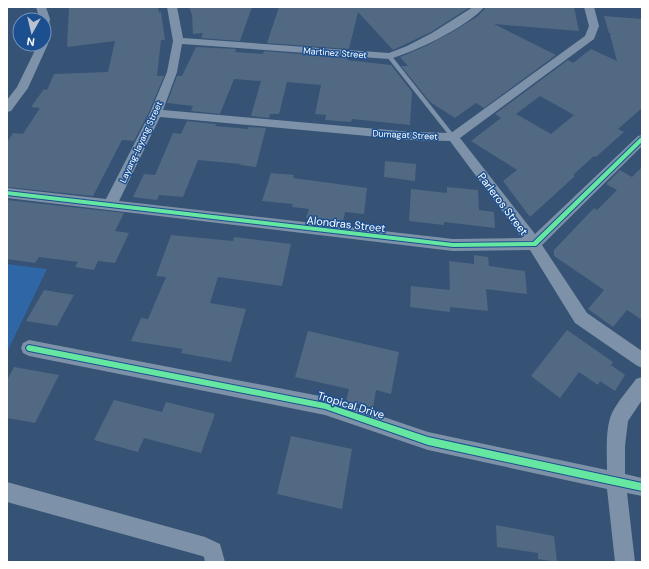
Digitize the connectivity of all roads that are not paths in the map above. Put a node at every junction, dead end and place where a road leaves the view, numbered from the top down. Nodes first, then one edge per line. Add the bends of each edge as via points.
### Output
1 (172, 7) edge
2 (479, 7) edge
3 (589, 7) edge
4 (178, 41) junction
5 (39, 52) edge
6 (389, 56) junction
7 (7, 108) edge
8 (156, 113) junction
9 (453, 137) junction
10 (642, 139) edge
11 (7, 193) edge
12 (110, 205) junction
13 (534, 244) junction
14 (29, 348) dead end
15 (642, 360) edge
16 (642, 385) edge
17 (616, 482) junction
18 (642, 487) edge
19 (7, 492) edge
20 (215, 562) edge
21 (625, 562) edge

1 - 4 street, Layang-layang Street
2 - 6 street, Martinez Street via 466,18 403,52
3 - 9 street, Dumagat Street via 594,26 590,36
4 - 6 street, Martinez Street
4 - 8 street, Layang-layang Street via 172,72
5 - 7 street via 22,88
6 - 9 lane, Parleros Street
8 - 9 street, Dumagat Street via 381,134
8 - 12 street, Layang-layang Street
9 - 13 street, Parleros Street
10 - 13 street
11 - 12 street, Alondras Street
12 - 13 street, Alondras Street via 453,245
13 - 15 street, Parleros Street via 581,318
14 - 17 street, Tropical Drive via 325,406 428,441
16 - 17 street via 619,418
17 - 18 street, Tropical Drive
17 - 21 street
19 - 20 street via 205,547 213,551

